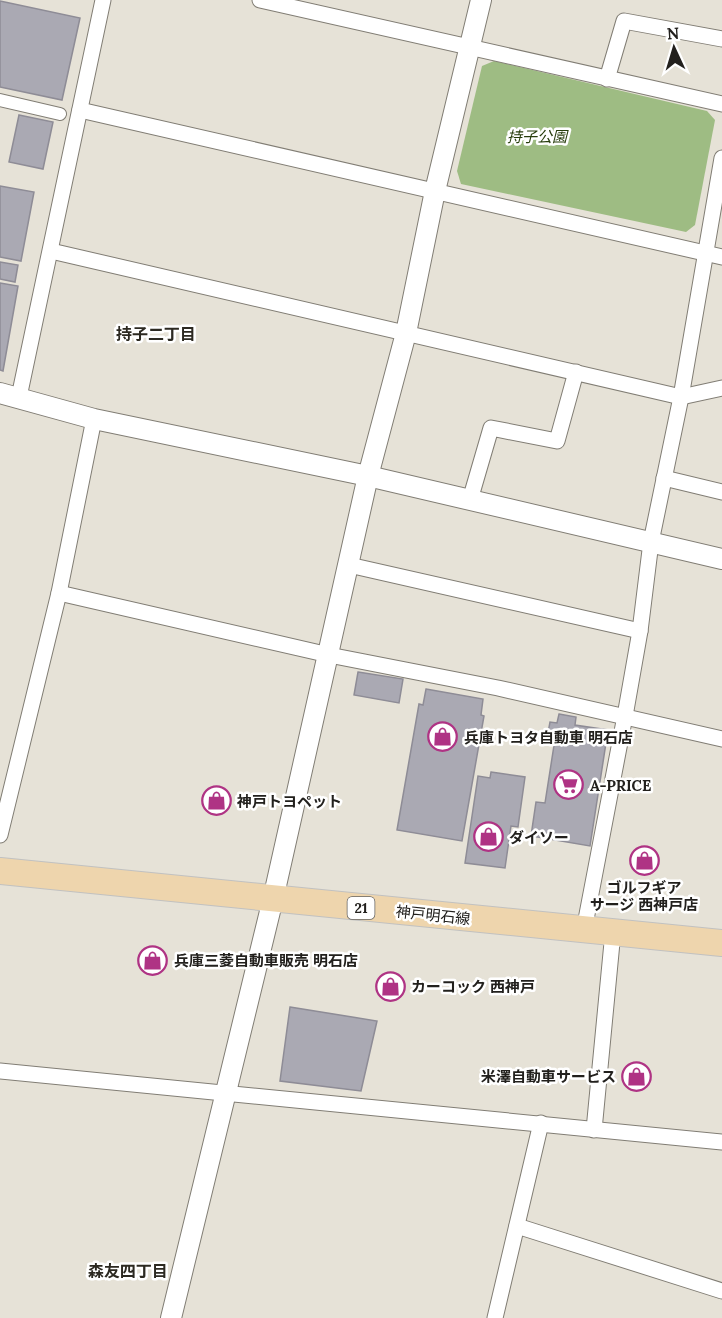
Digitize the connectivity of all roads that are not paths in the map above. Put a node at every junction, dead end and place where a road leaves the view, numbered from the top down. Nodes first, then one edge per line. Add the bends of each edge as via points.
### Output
1 (103, 0) edge
2 (260, 0) edge
3 (481, 0) edge
4 (722, 39) edge
5 (469, 48) junction
6 (608, 79) junction
7 (0, 100) edge
8 (722, 104) edge
9 (80, 110) junction
10 (60, 114) dead end
11 (722, 158) edge
12 (435, 191) junction
13 (51, 251) junction
14 (705, 253) junction
15 (722, 256) edge
16 (406, 333) junction
17 (576, 372) junction
18 (722, 388) edge
19 (10, 395) edge
20 (681, 397) junction
21 (94, 419) junction
22 (368, 476) junction
23 (664, 478) junction
24 (722, 492) edge
25 (470, 500) junction
26 (651, 542) junction
27 (722, 558) edge
28 (349, 565) junction
29 (58, 593) junction
30 (640, 631) junction
31 (328, 655) junction
32 (625, 716) junction
33 (722, 739) edge
34 (0, 835) edge
35 (0, 871) edge
36 (273, 899) junction
37 (584, 930) junction
38 (613, 933) junction
39 (722, 944) edge
40 (0, 1071) edge
41 (225, 1093) junction
42 (541, 1123) junction
43 (594, 1130) junction
44 (722, 1142) edge
45 (517, 1226) junction
46 (722, 1292) edge
47 (171, 1318) edge
48 (495, 1318) edge

1 - 9 street
2 - 5 street
3 - 5 street
4 - 6 street via 624,21
5 - 6 street
5 - 12 street
6 - 8 street
7 - 10 street
9 - 12 street
9 - 13 street
11 - 14 street
12 - 14 street
12 - 16 street
13 - 16 street
13 - 19 street
14 - 15 street
14 - 20 street
16 - 17 street
16 - 22 street
17 - 20 street
17 - 25 street via 557,441 491,428
18 - 20 street
19 - 21 street
20 - 23 street
21 - 22 street
21 - 29 street
22 - 25 street
22 - 28 street
23 - 24 street
23 - 26 street
25 - 26 street
26 - 27 street
26 - 30 street
28 - 30 street
28 - 31 street
29 - 31 street
29 - 34 street
30 - 32 street
31 - 32 street
31 - 36 street
32 - 33 street
32 - 37 street
35 - 36 main road, 神戸明石線 / 21
36 - 37 main road, 神戸明石線 / 21
36 - 41 street
37 - 38 main road, 神戸明石線 / 21
38 - 39 main road, 神戸明石線 / 21
38 - 43 street
40 - 41 street
41 - 42 street
41 - 47 street
42 - 43 street
42 - 45 street
43 - 44 street
45 - 46 street
45 - 48 street

